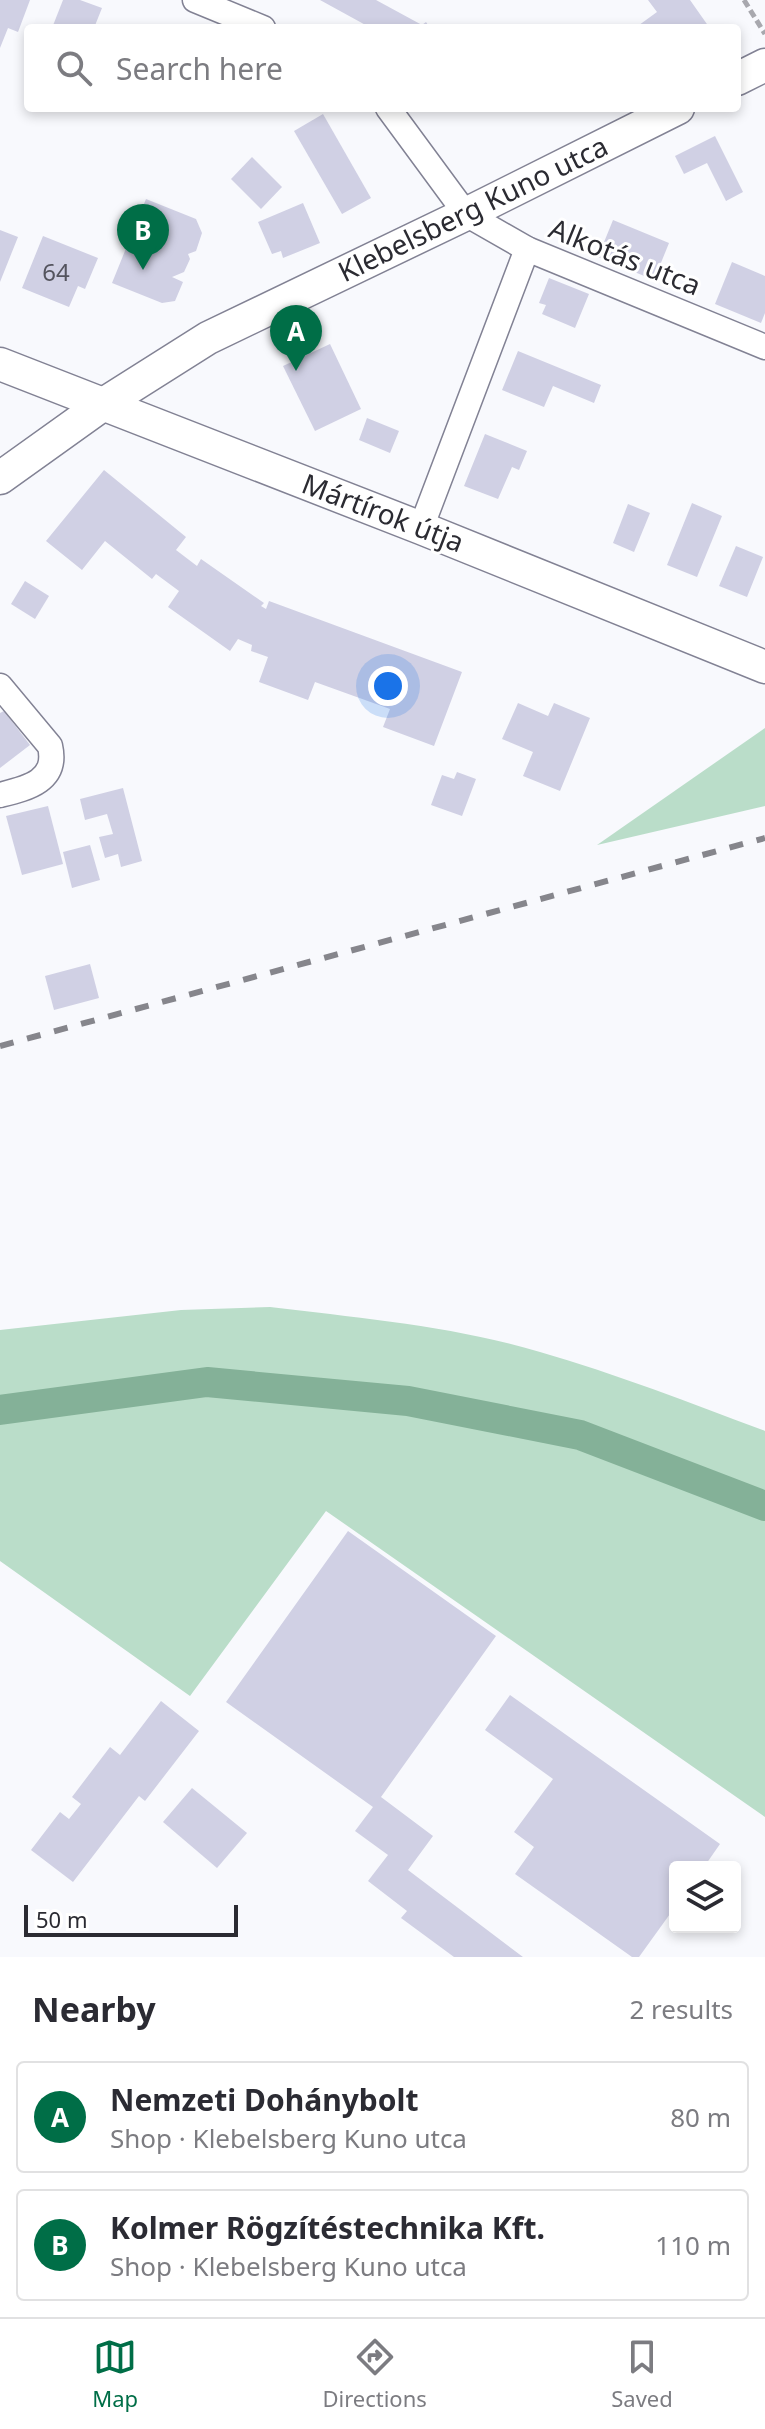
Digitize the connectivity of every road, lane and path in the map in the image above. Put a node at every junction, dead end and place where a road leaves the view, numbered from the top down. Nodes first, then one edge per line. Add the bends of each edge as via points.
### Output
1 (195, 0) edge
2 (744, 0) edge
3 (253, 24) edge
4 (765, 34) edge
5 (765, 65) edge
6 (741, 77) edge
7 (391, 112) edge
8 (670, 112) edge
9 (466, 214) junction
10 (527, 249) junction
11 (765, 347) edge
12 (0, 364) edge
13 (102, 405) junction
14 (0, 478) edge
15 (421, 528) junction
16 (765, 667) edge
17 (0, 686) edge
18 (0, 795) edge

1 - 3 street
2 - 4 path
5 - 6 street
7 - 9 street
8 - 9 street, Klebelsberg Kuno utca
9 - 10 street, Alkotás utca
9 - 13 street, Klebelsberg Kuno utca via 208,338
10 - 11 street, Alkotás utca
10 - 15 street
12 - 13 street, Mártírok útja
13 - 14 street, Klebelsberg Kuno utca
13 - 15 street, Mártírok útja
15 - 16 street, Mártírok útja
17 - 18 street via 50,746 53,758 46,776

